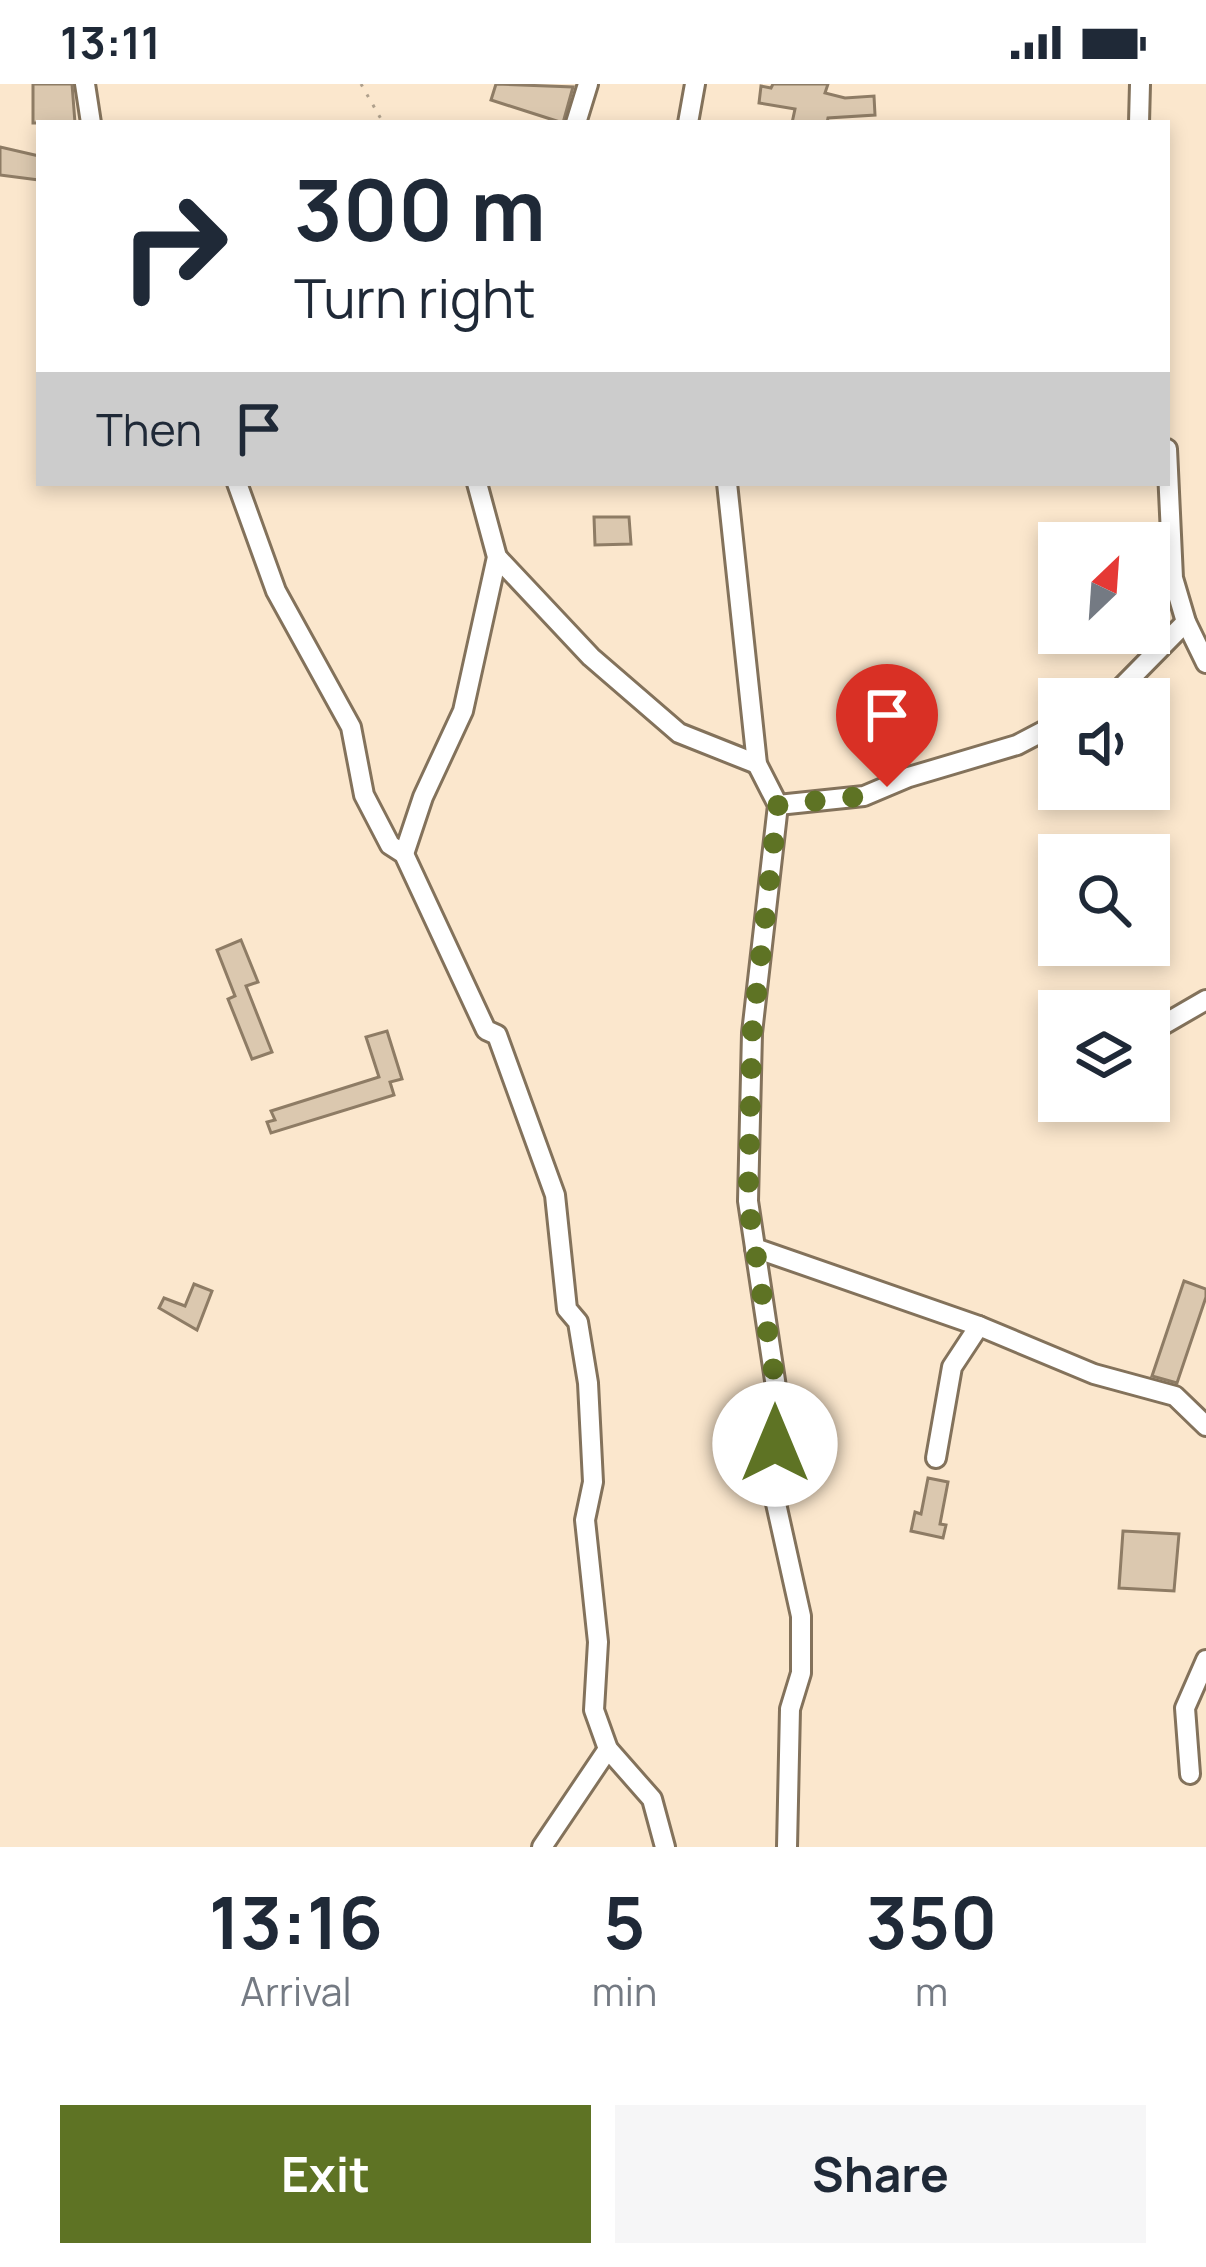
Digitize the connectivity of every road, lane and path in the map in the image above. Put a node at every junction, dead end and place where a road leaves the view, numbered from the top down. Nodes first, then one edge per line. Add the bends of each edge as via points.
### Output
1 (85, 84) edge
2 (362, 84) edge
3 (588, 84) edge
4 (695, 84) edge
5 (1140, 84) edge
6 (381, 119) dead end
7 (91, 120) edge
8 (577, 120) edge
9 (689, 120) edge
10 (1139, 120) edge
11 (238, 486) edge
12 (478, 486) edge
13 (728, 486) edge
14 (1168, 486) edge
15 (497, 557) junction
16 (1186, 622) junction
17 (1206, 663) edge
18 (1131, 678) edge
19 (1038, 734) edge
20 (758, 764) junction
21 (778, 805) junction
22 (404, 854) junction
23 (1206, 1000) edge
24 (1170, 1021) edge
25 (755, 1248) junction
26 (979, 1326) junction
27 (1206, 1398) edge
28 (1187, 1406) junction
29 (1206, 1426) edge
30 (936, 1458) dead end
31 (1206, 1660) edge
32 (608, 1749) junction
33 (1190, 1774) dead end
34 (542, 1847) edge
35 (665, 1847) edge
36 (787, 1847) edge

1 - 7 street
2 - 6 path
3 - 8 street
4 - 9 street
5 - 10 street
11 - 22 street via 276,591 351,727 364,795 390,845
12 - 15 street
13 - 20 street
14 - 16 street via 1169,551
15 - 20 street via 591,657 680,733
15 - 22 street via 463,710
16 - 17 street
16 - 18 street
19 - 21 street via 864,796
20 - 21 street
21 - 25 street via 752,1034 748,1202
22 - 32 street via 486,1030 497,1035 555,1195 567,1309 578,1322 588,1383 594,1710
23 - 24 street
25 - 26 street
25 - 36 street via 779,1407 771,1481 801,1616
26 - 28 street
26 - 30 street via 952,1367
27 - 28 street
28 - 29 street
31 - 33 street via 1185,1708
32 - 34 street
32 - 35 street via 652,1799

